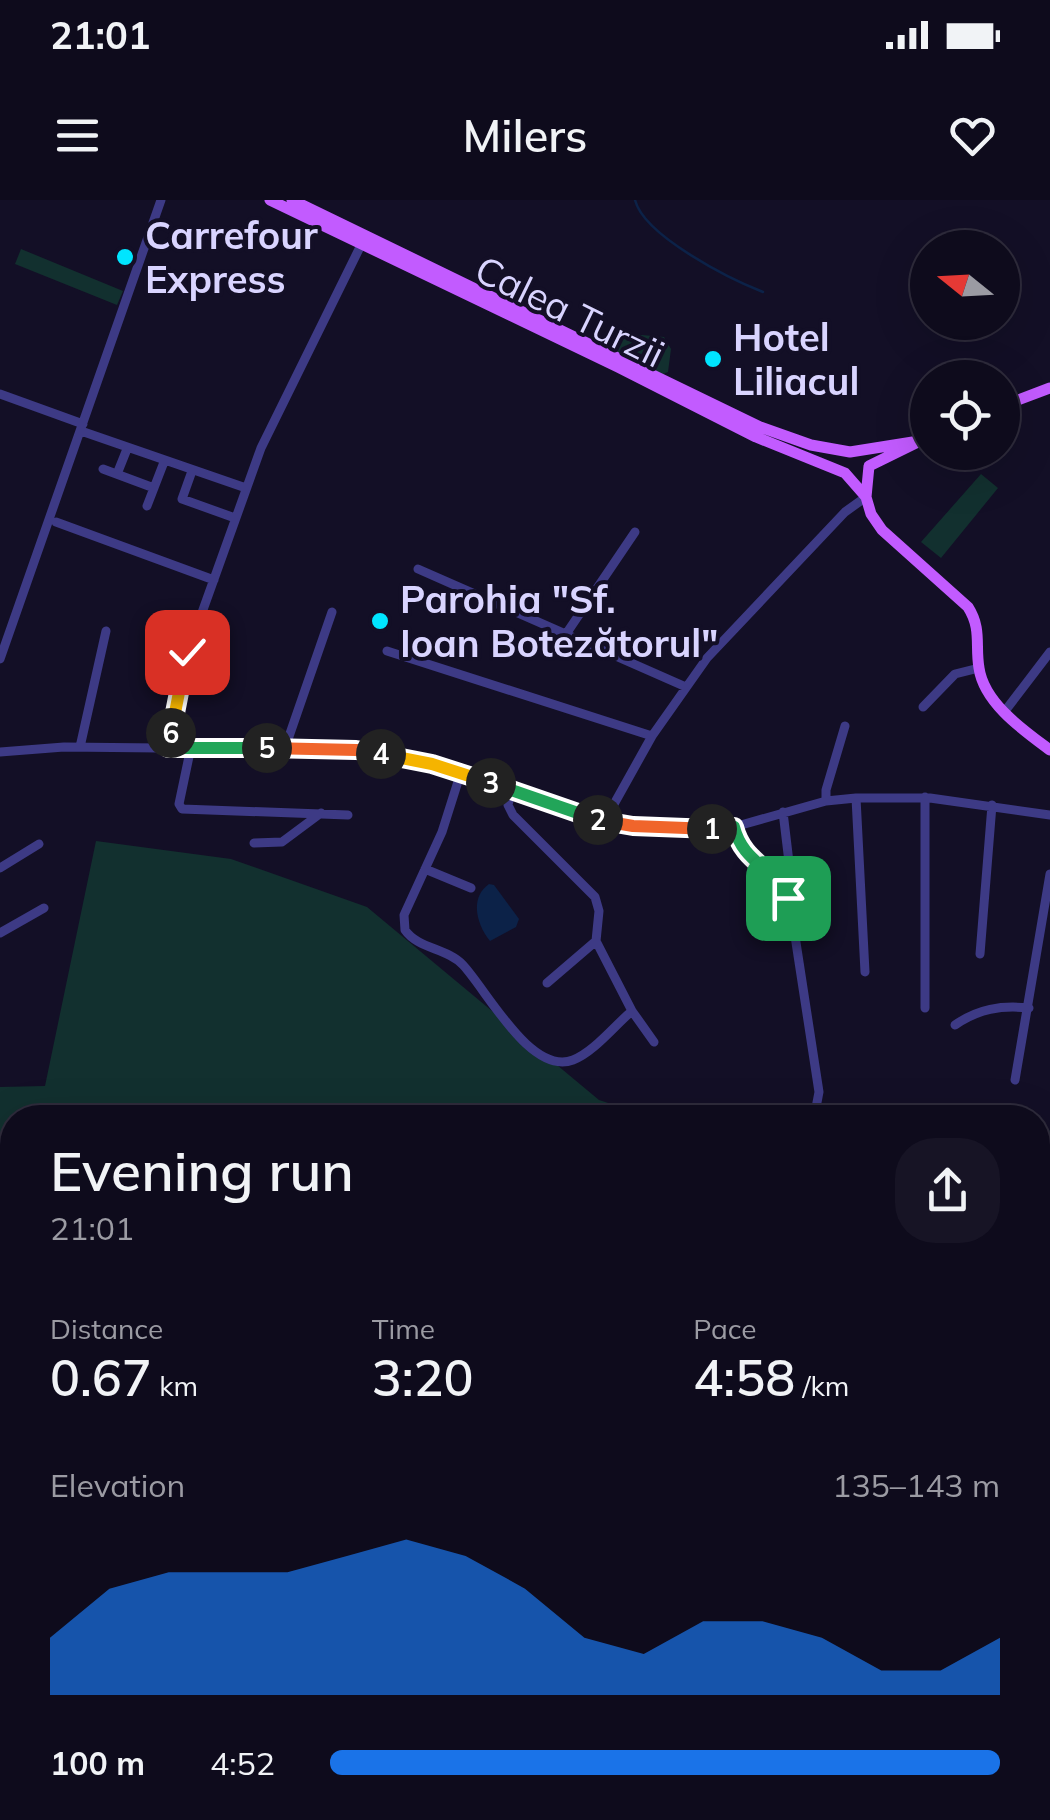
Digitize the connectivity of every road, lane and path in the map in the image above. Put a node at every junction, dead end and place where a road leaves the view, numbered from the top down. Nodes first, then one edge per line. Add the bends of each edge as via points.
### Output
1 (160, 200) edge
2 (270, 200) edge
3 (292, 200) edge
4 (362, 243) junction
5 (1050, 388) edge
6 (0, 394) edge
7 (1020, 399) edge
8 (82, 427) junction
9 (910, 441) edge
10 (910, 446) edge
11 (127, 448) junction
12 (854, 452) junction
13 (164, 462) junction
14 (103, 469) dead end
15 (868, 469) junction
16 (192, 471) junction
17 (117, 474) junction
18 (847, 474) junction
19 (154, 488) junction
20 (246, 488) junction
21 (866, 497) junction
22 (146, 506) dead end
23 (235, 518) junction
24 (56, 522) dead end
25 (635, 532) dead end
26 (418, 570) dead end
27 (214, 580) junction
28 (332, 612) dead end
29 (106, 631) dead end
30 (566, 634) junction
31 (387, 651) dead end
32 (1050, 652) edge
33 (0, 659) edge
34 (979, 668) junction
35 (686, 688) junction
36 (923, 707) dead end
37 (1005, 711) junction
38 (845, 726) dead end
39 (652, 736) junction
40 (80, 747) junction
41 (168, 748) junction
42 (191, 748) junction
43 (285, 748) junction
44 (1050, 750) edge
45 (0, 752) edge
46 (461, 772) junction
47 (511, 791) junction
48 (925, 797) junction
49 (856, 798) junction
50 (826, 801) junction
51 (992, 807) junction
52 (783, 812) junction
53 (321, 813) junction
54 (1050, 814) edge
55 (348, 815) dead end
56 (604, 822) junction
57 (734, 827) junction
58 (254, 842) dead end
59 (39, 844) dead end
60 (0, 868) edge
61 (425, 869) junction
62 (1050, 874) edge
63 (471, 888) dead end
64 (788, 898) junction
65 (979, 902) dead end
66 (44, 908) dead end
67 (0, 933) edge
68 (596, 941) junction
69 (980, 954) dead end
70 (865, 972) dead end
71 (547, 982) dead end
72 (925, 1008) dead end
73 (1028, 1008) junction
74 (632, 1010) junction
75 (955, 1025) dead end
76 (654, 1042) dead end
77 (1015, 1080) dead end
78 (816, 1105) edge

1 - 8 street
2 - 4 main road, Calea Turzii
3 - 12 main road, Calea Turzii via 760,427
4 - 18 main road, Calea Turzii via 756,437
4 - 20 street
5 - 7 main road
6 - 8 street
8 - 11 street
8 - 33 street
9 - 12 main road, Calea Turzii
10 - 15 main road, Calea Turzii
11 - 13 street
11 - 17 street
12 - 15 main road via 867,458
12 - 18 main road via 844,459
13 - 16 street
13 - 19 street
14 - 17 street
15 - 18 main road, Calea Turzii via 859,478
15 - 21 main road
16 - 20 street
16 - 23 street via 182,499
17 - 19 street
18 - 21 main road
19 - 22 street
20 - 23 street
21 - 34 main road via 882,530 968,608 978,631
21 - 35 street via 707,658
23 - 27 street
24 - 27 street
25 - 30 street
26 - 30 street
27 - 41 street via 185,660
28 - 43 street
29 - 40 street
30 - 35 street
31 - 39 street
32 - 37 street
34 - 36 street via 954,674
34 - 37 main road via 988,693
35 - 39 street
37 - 44 main road
38 - 50 street
39 - 56 street
40 - 41 street
40 - 45 street
41 - 42 street
42 - 43 street
42 - 53 street via 179,807
43 - 46 street via 356,750
46 - 47 street
46 - 61 street
47 - 56 street
47 - 68 street via 513,815 595,897
48 - 49 street
48 - 51 street
48 - 72 street
49 - 50 street
49 - 70 street
50 - 52 street
51 - 54 street
51 - 65 street
51 - 69 street
52 - 57 street
52 - 64 street
53 - 55 street
53 - 58 street via 282,842
56 - 57 street
57 - 64 street via 743,850
59 - 60 street
61 - 63 street
61 - 74 street via 404,915 406,934 460,961 532,1051 552,1061 576,1059
62 - 73 street
64 - 78 street
66 - 67 street
68 - 71 street
68 - 74 street
73 - 75 street via 977,1012
73 - 77 street
74 - 76 street

